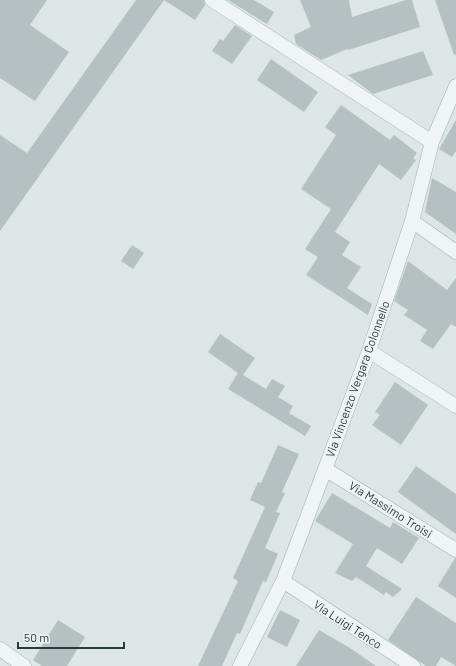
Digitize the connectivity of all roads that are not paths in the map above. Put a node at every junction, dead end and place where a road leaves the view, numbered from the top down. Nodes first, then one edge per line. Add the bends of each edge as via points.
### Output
1 (212, 0) edge
2 (456, 86) edge
3 (432, 142) junction
4 (412, 221) junction
5 (456, 252) edge
6 (369, 351) junction
7 (456, 406) edge
8 (326, 469) junction
9 (456, 550) edge
10 (283, 581) junction
11 (0, 649) edge
12 (24, 666) edge
13 (240, 666) edge
14 (413, 666) edge

1 - 3 street
2 - 3 street, Via Vincenzo Vergara Colonnello
3 - 4 street, Via Vincenzo Vergara Colonnello
4 - 5 street
4 - 6 street, Via Vincenzo Vergara Colonnello
6 - 7 street
6 - 8 street, Via Vincenzo Vergara Colonnello
8 - 9 street, Via Massimo Troisi
8 - 10 street, Via Vincenzo Vergara Colonnello
10 - 13 street, Via Vincenzo Vergara Colonnello
10 - 14 street, Via Luigi Tenco
11 - 12 street

